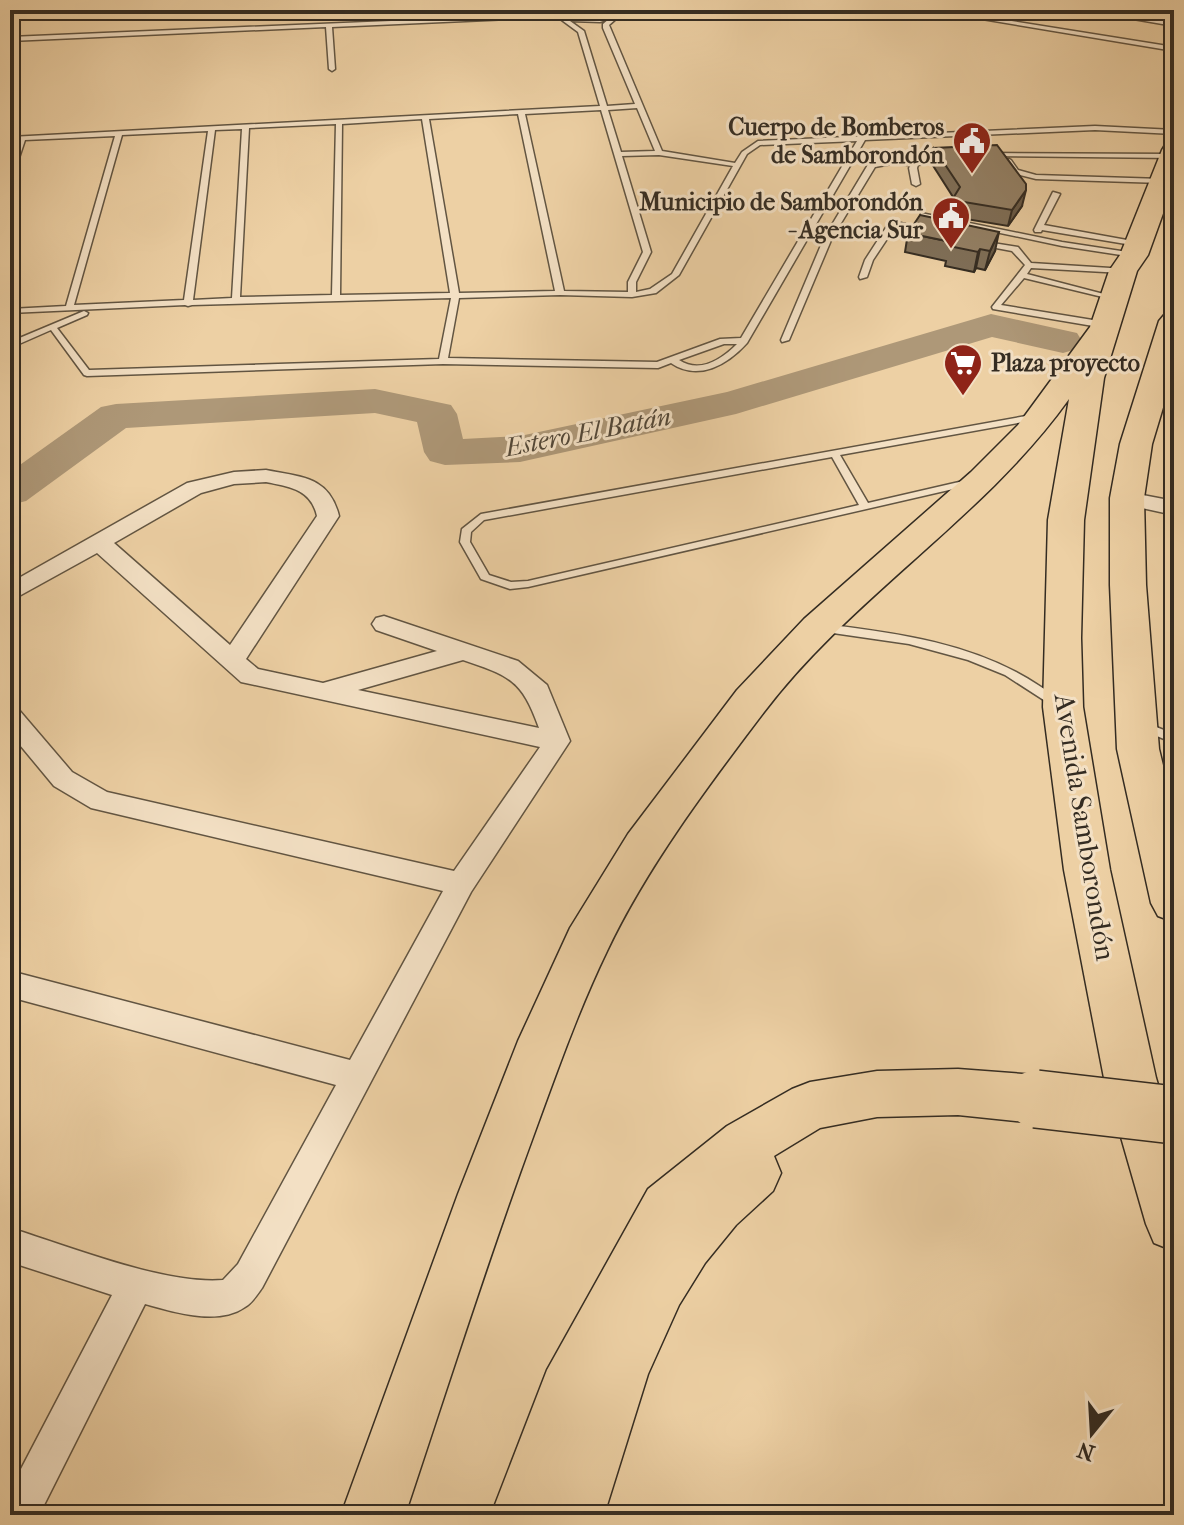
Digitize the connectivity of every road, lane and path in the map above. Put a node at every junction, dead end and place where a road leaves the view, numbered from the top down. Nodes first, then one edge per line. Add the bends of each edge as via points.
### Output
1 (546, 10) edge
2 (659, 10) edge
3 (931, 10) edge
4 (983, 10) edge
5 (1084, 10) edge
6 (627, 11) edge
7 (558, 17) junction
8 (615, 17) junction
9 (978, 18) junction
10 (1148, 20) junction
11 (1174, 24) edge
12 (329, 25) junction
13 (10, 39) edge
14 (1137, 43) junction
15 (1174, 49) edge
16 (332, 69) dead end
17 (639, 106) junction
18 (605, 109) junction
19 (521, 113) junction
20 (425, 118) junction
21 (339, 122) junction
22 (246, 127) junction
23 (212, 129) junction
24 (119, 133) junction
25 (863, 137) junction
26 (22, 138) junction
27 (10, 139) edge
28 (659, 153) junction
29 (619, 154) junction
30 (1006, 154) junction
31 (977, 156) edge
32 (954, 158) edge
33 (1170, 160) edge
34 (915, 163) junction
35 (737, 165) junction
36 (10, 173) edge
37 (916, 184) dead end
38 (1056, 194) dead end
39 (924, 215) edge
40 (1040, 227) junction
41 (944, 234) edge
42 (1034, 236) junction
43 (972, 240) edge
44 (1131, 257) junction
45 (1029, 265) junction
46 (1023, 275) junction
47 (863, 277) dead end
48 (560, 293) junction
49 (632, 295) junction
50 (455, 296) junction
51 (336, 297) junction
52 (236, 300) junction
53 (188, 304) junction
54 (69, 309) junction
55 (98, 309) junction
56 (10, 311) edge
57 (1111, 311) junction
58 (1174, 321) edge
59 (52, 326) junction
60 (785, 340) dead end
61 (744, 341) junction
62 (10, 345) edge
63 (671, 359) junction
64 (443, 361) junction
65 (1163, 380) edge
66 (1044, 415) junction
67 (835, 454) junction
68 (983, 479) junction
69 (1127, 498) junction
70 (864, 505) junction
71 (1174, 508) edge
72 (99, 542) junction
73 (10, 593) edge
74 (384, 624) dead end
75 (817, 628) junction
76 (463, 652) junction
77 (232, 661) junction
78 (321, 692) junction
79 (1063, 707) junction
80 (10, 716) edge
81 (1135, 723) junction
82 (1174, 739) edge
83 (557, 741) junction
84 (461, 884) junction
85 (1174, 903) edge
86 (10, 984) edge
87 (359, 1077) junction
88 (1038, 1110) junction
89 (1174, 1115) edge
90 (1174, 1139) edge
91 (1174, 1224) edge
92 (10, 1245) edge
93 (137, 1284) junction
94 (625, 1355) junction
95 (18, 1515) edge
96 (373, 1515) edge
97 (523, 1515) edge
98 (572, 1515) edge
99 (582, 1515) edge

1 - 7 lane
2 - 6 lane
3 - 9 lane
4 - 9 lane
5 - 10 lane
6 - 8 lane
7 - 8 lane
7 - 12 lane
7 - 18 lane via 581,31
8 - 17 lane via 606,28
9 - 14 lane
10 - 11 lane
10 - 14 lane
12 - 13 lane
12 - 16 lane
14 - 15 lane
17 - 18 lane
17 - 28 lane
18 - 19 lane
18 - 29 lane
19 - 20 lane
19 - 48 lane
20 - 21 lane
20 - 50 lane
21 - 22 lane
21 - 51 lane
22 - 23 lane
22 - 52 lane
23 - 24 lane
23 - 53 lane
24 - 26 lane
24 - 54 lane
25 - 33 lane via 1095,128
25 - 35 lane via 758,143
25 - 61 lane
26 - 27 lane
26 - 36 lane
28 - 29 lane
28 - 35 lane
29 - 49 lane via 647,252 632,282
30 - 31 lane
30 - 33 lane
30 - 33 lane via 1022,175
32 - 34 lane
33 - 44 highway, Avenida Samborondón
34 - 37 lane
34 - 60 lane via 872,165 828,238
35 - 49 lane via 675,275 653,291
38 - 40 lane
39 - 42 lane
40 - 42 lane
40 - 44 lane
41 - 47 lane via 901,225 890,228
42 - 44 lane
43 - 45 lane via 1015,249
44 - 45 lane
44 - 57 highway, Avenida Samborondón
45 - 46 lane
46 - 57 lane
46 - 57 lane via 996,307
48 - 49 lane
48 - 50 lane
50 - 51 lane
50 - 64 lane
51 - 52 lane
52 - 53 lane
53 - 55 lane
54 - 55 lane
54 - 56 lane
55 - 59 lane
57 - 66 highway
57 - 79 highway, Avenida Samborondón via 1089,378 1072,468 1066,520
58 - 65 highway
59 - 62 lane
59 - 64 lane via 87,373
61 - 63 lane via 723,341
61 - 63 lane via 729,360 702,369 688,369
63 - 64 lane via 658,365
65 - 69 highway via 1136,444
66 - 67 lane
66 - 68 highway
67 - 70 lane
67 - 70 lane via 481,517 466,531 465,542 485,577 510,586
68 - 70 lane
68 - 75 highway
69 - 71 street
69 - 81 highway
72 - 73 street
72 - 77 street
72 - 77 street via 194,488 234,478 266,476 305,484 324,499 328,516
74 - 76 street
75 - 79 lane via 900,638 996,665
75 - 96 highway via 751,700 698,770 644,846 587,942 485,1194
76 - 78 street
76 - 83 street via 509,667 538,691
77 - 78 street via 250,676
78 - 83 street
79 - 91 highway, Avenida Samborondón via 1110,985 1130,1078
80 - 84 street via 63,779 100,801
81 - 82 lane
81 - 85 highway
83 - 84 street
84 - 87 street
86 - 87 street
87 - 93 street via 250,1276 232,1297 209,1300
88 - 89 highway, bridge
88 - 90 highway
88 - 94 highway via 916,1112 819,1133 773,1158 727,1192 690,1234 654,1290
88 - 97 highway via 945,1092 877,1094 810,1106 768,1128 724,1162 667,1208 568,1391
92 - 93 street
93 - 95 street
94 - 98 highway
94 - 99 highway

